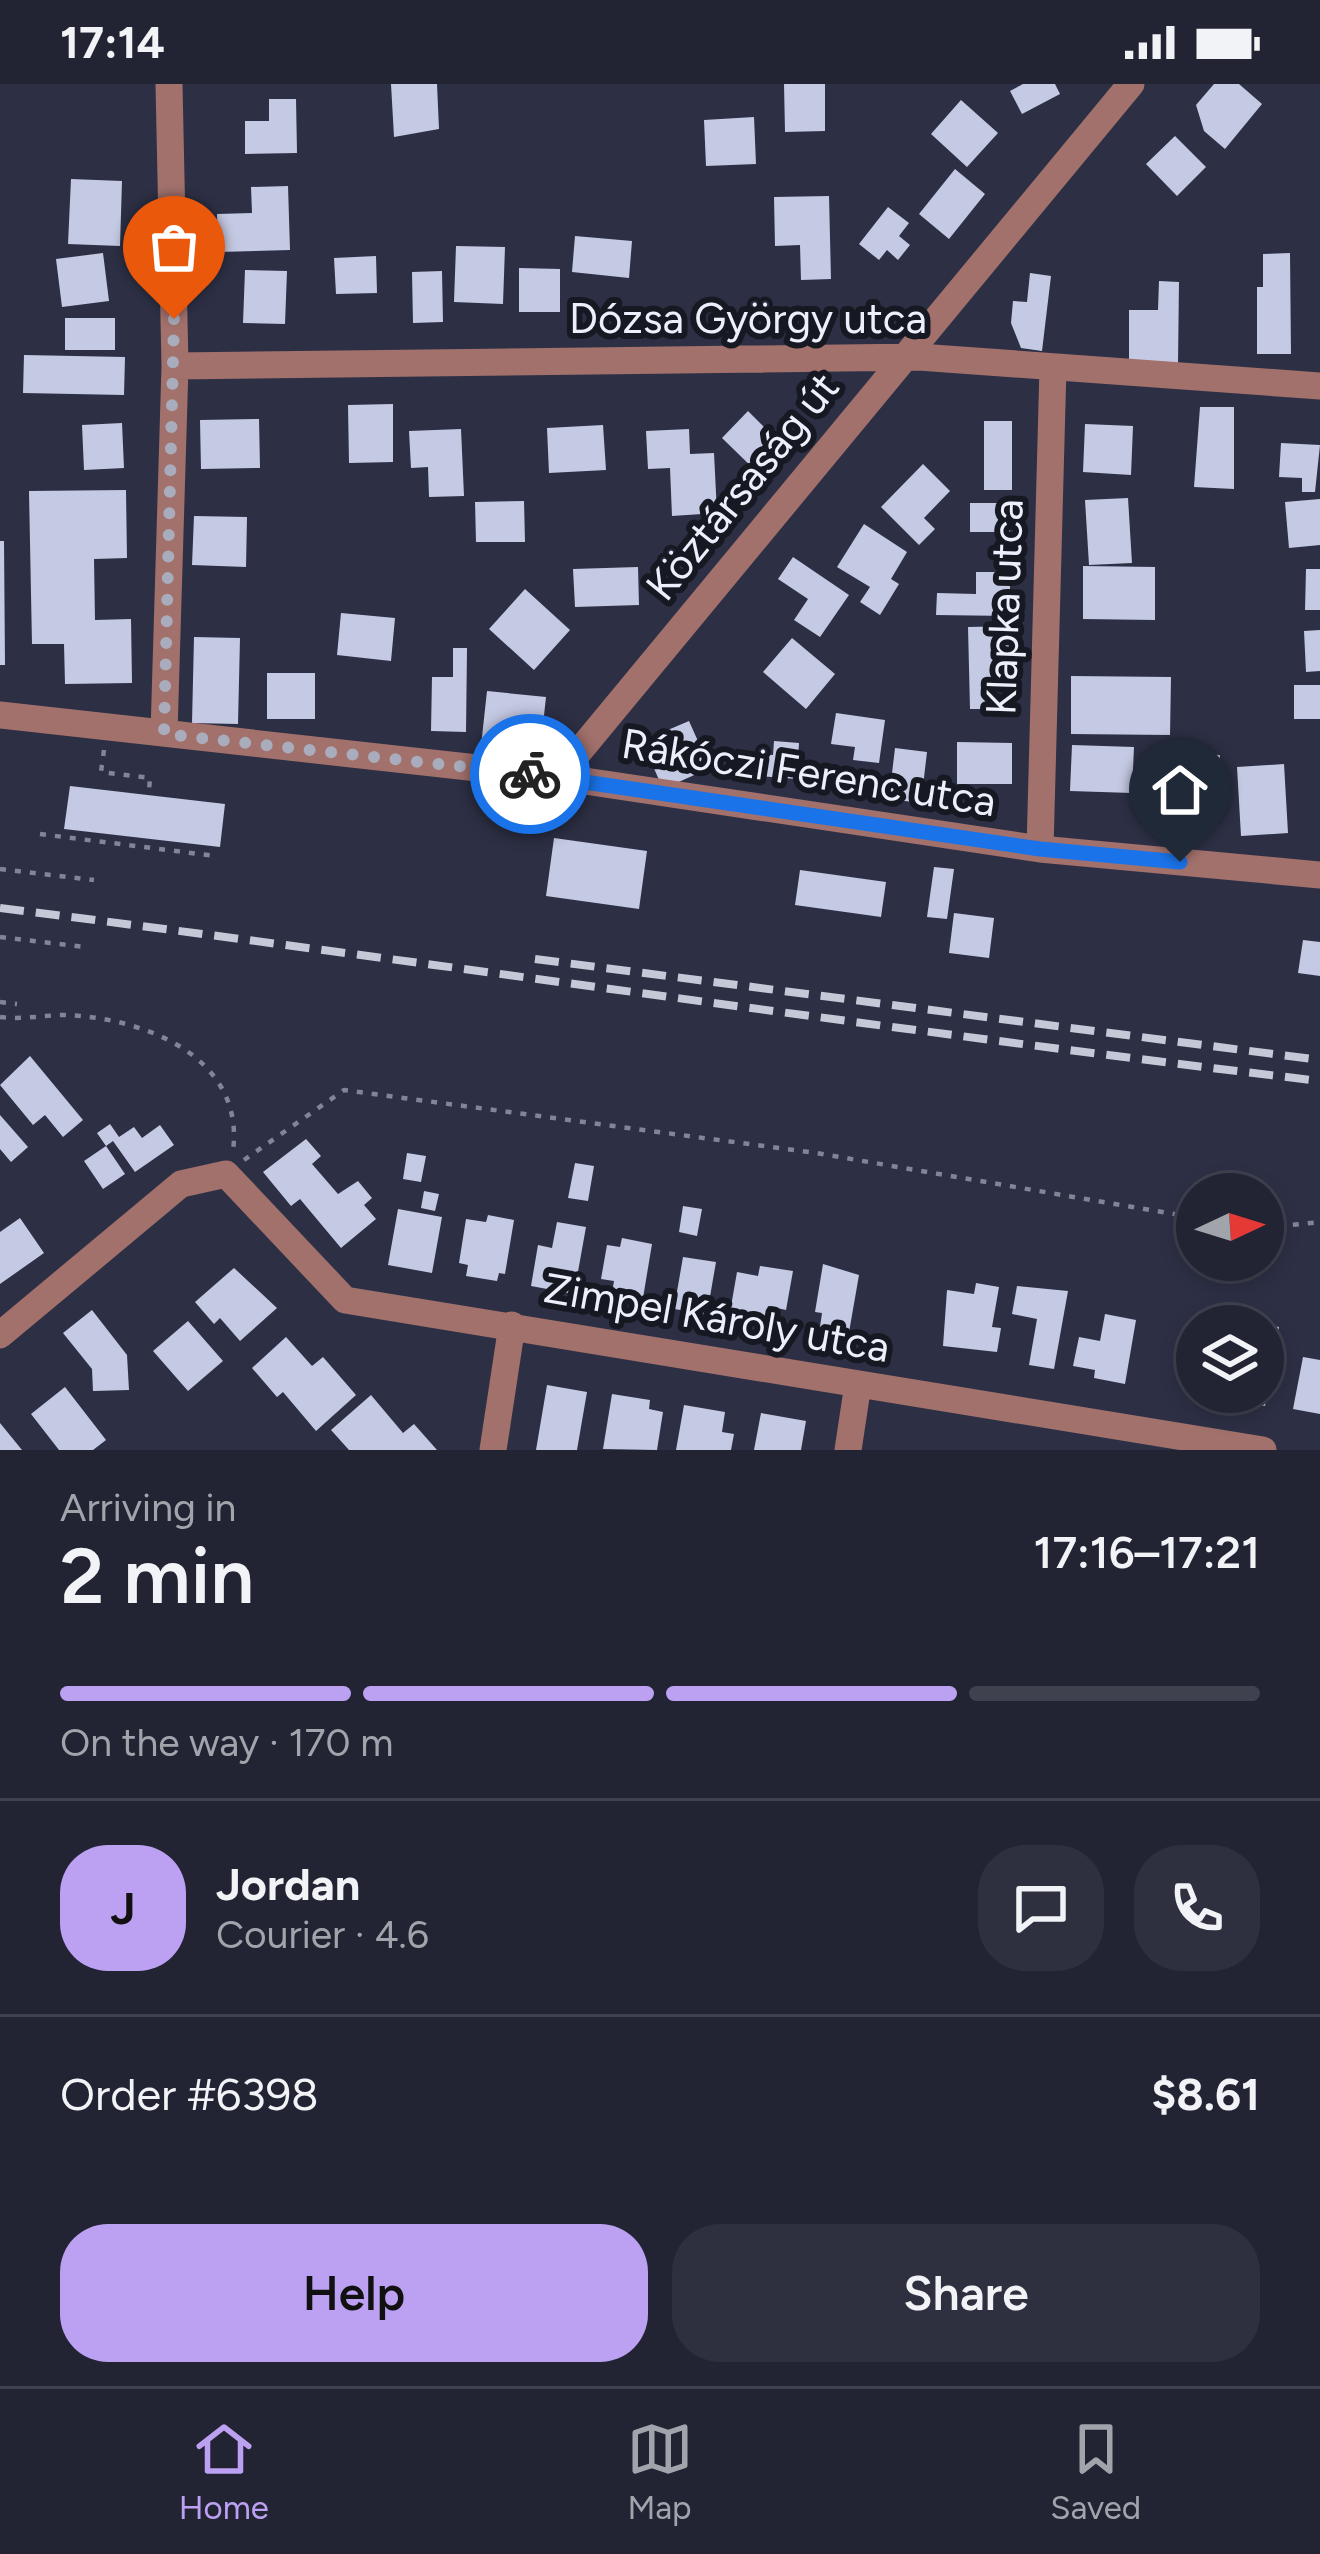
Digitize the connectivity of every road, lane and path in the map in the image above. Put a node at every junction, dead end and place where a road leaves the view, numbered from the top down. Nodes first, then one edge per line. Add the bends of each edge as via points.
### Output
1 (169, 84) edge
2 (1131, 84) edge
3 (903, 357) junction
4 (175, 366) junction
5 (1053, 367) junction
6 (1320, 386) edge
7 (0, 715) edge
8 (107, 727) junction
9 (164, 734) junction
10 (558, 777) junction
11 (148, 791) dead end
12 (40, 834) dead end
13 (1040, 849) junction
14 (215, 856) dead end
15 (0, 868) edge
16 (1320, 875) edge
17 (94, 880) dead end
18 (0, 937) edge
19 (85, 947) dead end
20 (0, 1002) edge
21 (17, 1004) dead end
22 (0, 1017) edge
23 (217, 1175) junction
24 (1176, 1214) edge
25 (1320, 1222) edge
26 (1284, 1226) edge
27 (512, 1325) junction
28 (0, 1335) edge
29 (858, 1384) junction
30 (493, 1450) edge
31 (848, 1450) edge
32 (1263, 1450) edge

1 - 4 street
2 - 3 street, Köztársaság út
3 - 4 street, Dózsa György utca
3 - 5 street, Dózsa György utca
3 - 10 street, Köztársaság út
4 - 9 street
5 - 6 street, Dózsa György utca
5 - 13 street, Klapka utca
7 - 8 street, Rákóczi Ferenc utca
8 - 9 street, Rákóczi Ferenc utca
8 - 11 path via 101,772 150,778
9 - 10 street, Rákóczi Ferenc utca
10 - 13 street, Rákóczi Ferenc utca
12 - 14 path
13 - 16 street, Rákóczi Ferenc utca
15 - 17 path
18 - 19 path
20 - 21 path
22 - 23 path via 66,1015 137,1026 181,1047 219,1080 236,1115
23 - 24 path via 344,1090 815,1153
23 - 27 street, Zimpel Károly utca via 345,1300
23 - 28 street via 181,1184
25 - 26 path
27 - 29 street, Zimpel Károly utca
27 - 30 street
29 - 31 street
29 - 32 street, Zimpel Károly utca

